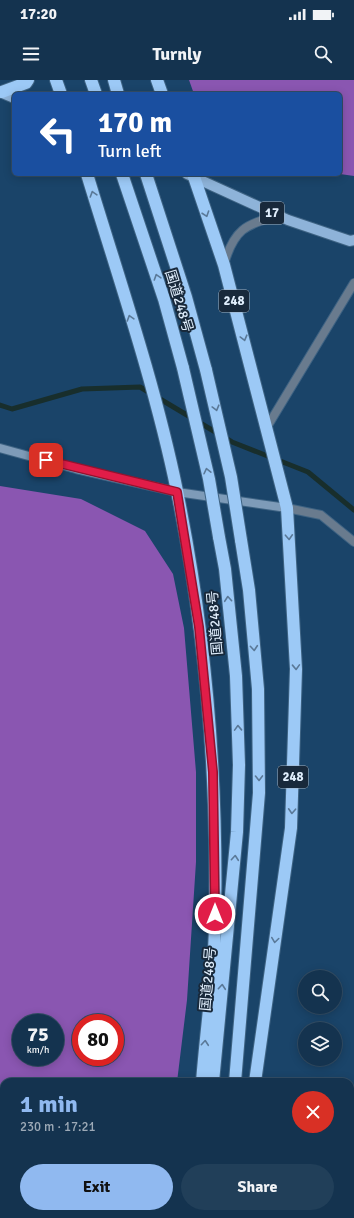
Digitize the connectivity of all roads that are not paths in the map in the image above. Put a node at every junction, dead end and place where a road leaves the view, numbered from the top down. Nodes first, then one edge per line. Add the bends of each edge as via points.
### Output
1 (28, 80) edge
2 (56, 80) edge
3 (91, 80) edge
4 (114, 80) edge
5 (157, 80) edge
6 (1, 92) edge
7 (60, 92) edge
8 (95, 92) edge
9 (117, 92) edge
10 (161, 92) edge
11 (12, 97) edge
12 (88, 176) edge
13 (123, 176) edge
14 (147, 176) edge
15 (191, 176) edge
16 (193, 176) edge
17 (278, 216) junction
18 (354, 240) edge
19 (224, 265) junction
20 (354, 282) edge
21 (267, 427) junction
22 (0, 448) edge
23 (177, 492) junction
24 (287, 508) junction
25 (354, 542) edge
26 (202, 1078) edge
27 (213, 1078) edge
28 (235, 1078) edge
29 (256, 1078) edge

1 - 6 highway
2 - 7 highway
3 - 8 highway
4 - 9 highway
5 - 10 highway
6 - 11 main road
23 -> 12 highway via 163,431
27 -> 13 highway, 国道248号, bridge via 237,832 240,766 236,676 225,569 209,479 164,299
14 -> 28 highway, 国道248号 / 248, bridge via 186,297 206,370 231,477 249,590 258,688 259,793
15 -> 19 highway, 248
16 - 17 main road, 17
17 - 18 main road, 17 via 350,241
17 - 19 street via 257,221 237,234
19 -> 21 highway, 248
20 - 21 street
21 - 24 highway, 248
22 - 23 street via 76,469
23 - 24 street
26 -> 23 highway via 215,927 213,772 199,627
24 - 25 street via 321,515
24 -> 29 highway, 248 via 296,669 291,820

